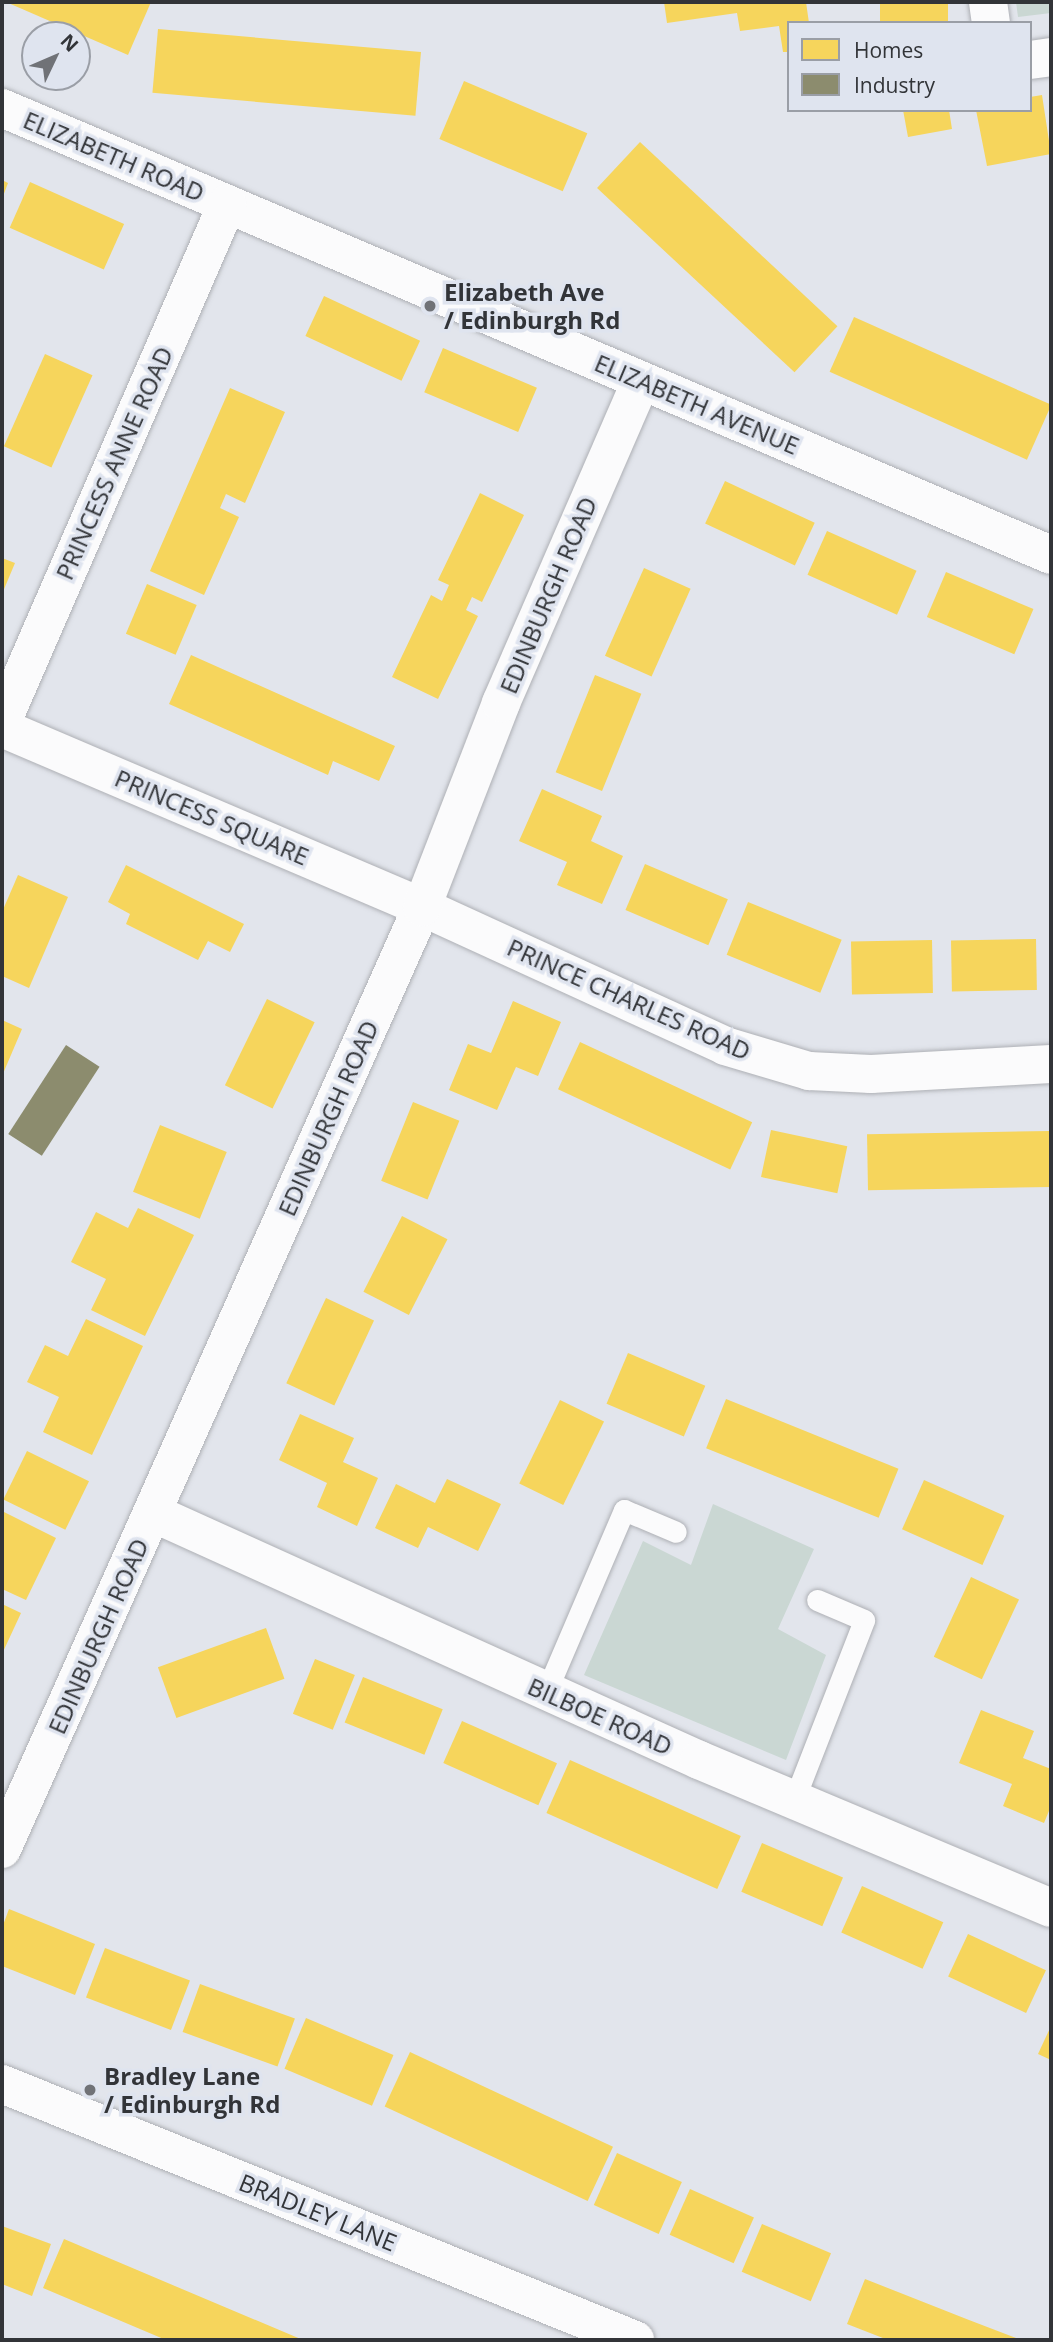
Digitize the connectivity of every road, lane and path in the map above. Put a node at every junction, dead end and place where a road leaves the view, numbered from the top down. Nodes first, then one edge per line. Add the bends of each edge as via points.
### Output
1 (988, 2) edge
2 (991, 21) edge
3 (1051, 57) edge
4 (1032, 60) edge
5 (2, 108) edge
6 (227, 204) junction
7 (641, 381) junction
8 (1051, 555) edge
9 (2, 722) edge
10 (2, 728) edge
11 (422, 907) junction
12 (1051, 1064) edge
13 (153, 1514) junction
14 (677, 1532) dead end
15 (817, 1600) dead end
16 (546, 1692) junction
17 (794, 1800) junction
18 (2, 1849) edge
19 (1051, 1908) edge
20 (2, 2084) edge
21 (635, 2340) edge

1 - 2 street
3 - 4 street
5 - 6 street, ELIZABETH ROAD
6 - 7 street, ELIZABETH AVENUE
6 - 9 street, PRINCESS ANNE ROAD
7 - 8 street, ELIZABETH AVENUE
7 - 11 street, EDINBURGH ROAD via 501,703
10 - 11 street, PRINCESS SQUARE
11 - 12 street, PRINCE CHARLES ROAD via 725,1046 809,1070 871,1074
11 - 13 street, EDINBURGH ROAD
13 - 16 street, BILBOE ROAD
13 - 18 street, EDINBURGH ROAD
14 - 16 lane via 624,1510
15 - 17 lane via 864,1620
16 - 17 street, BILBOE ROAD
17 - 19 street, BILBOE ROAD
20 - 21 street, BRADLEY LANE

